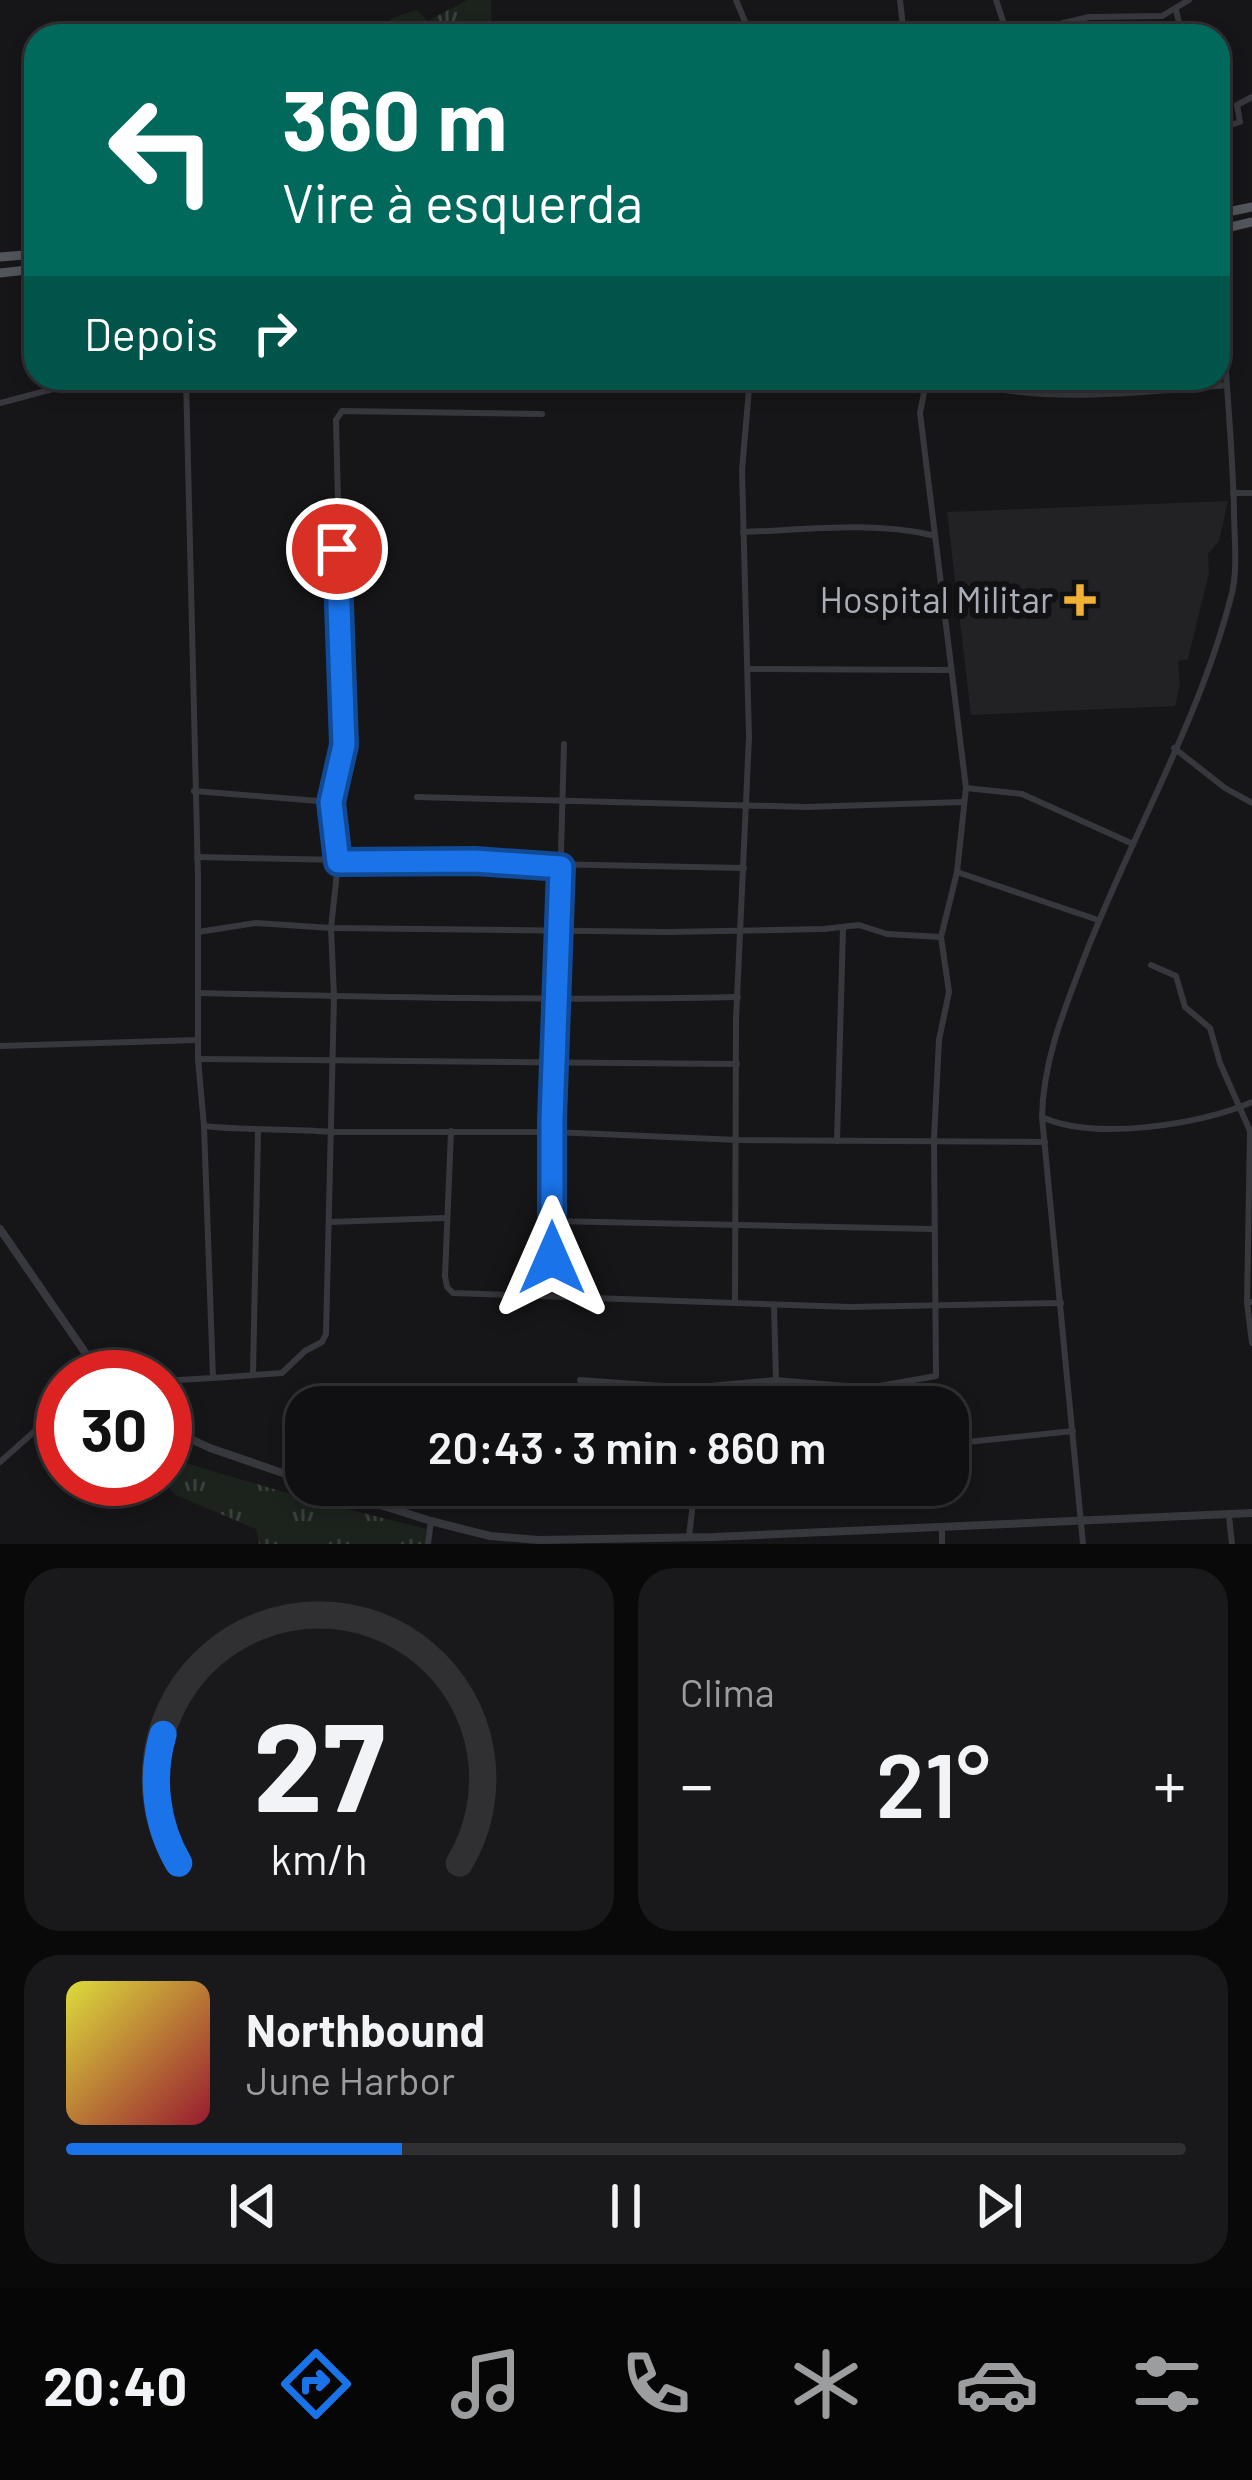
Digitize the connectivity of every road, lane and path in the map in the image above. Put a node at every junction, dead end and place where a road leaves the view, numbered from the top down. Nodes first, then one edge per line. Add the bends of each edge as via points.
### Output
1 (1189, 0) edge
2 (1176, 10) junction
3 (1056, 24) edge
4 (1179, 24) edge
5 (1252, 97) edge
6 (1230, 125) edge
7 (49, 390) edge
8 (186, 390) edge
9 (749, 390) edge
10 (925, 390) edge
11 (1030, 390) edge
12 (1117, 390) edge
13 (1226, 390) edge
14 (0, 403) edge
15 (542, 414) dead end
16 (1252, 493) edge
17 (1234, 494) junction
18 (743, 532) junction
19 (933, 535) junction
20 (748, 669) junction
21 (950, 670) junction
22 (564, 744) dead end
23 (1174, 748) junction
24 (966, 788) junction
25 (194, 791) junction
26 (417, 797) dead end
27 (562, 799) junction
28 (331, 802) junction
29 (963, 802) junction
30 (1252, 802) edge
31 (746, 805) junction
32 (1133, 844) junction
33 (197, 857) junction
34 (338, 862) junction
35 (561, 867) junction
36 (744, 868) junction
37 (957, 872) junction
38 (1099, 920) junction
39 (331, 928) junction
40 (843, 928) junction
41 (198, 932) junction
42 (561, 932) junction
43 (741, 932) junction
44 (940, 937) junction
45 (1151, 965) dead end
46 (199, 993) junction
47 (334, 997) junction
48 (738, 997) junction
49 (558, 1000) junction
50 (198, 1040) junction
51 (0, 1046) edge
52 (198, 1059) junction
53 (333, 1061) junction
54 (554, 1062) junction
55 (737, 1064) junction
56 (1252, 1102) edge
57 (1238, 1108) junction
58 (1042, 1117) junction
59 (204, 1126) junction
60 (451, 1131) junction
61 (1251, 1131) edge
62 (259, 1132) junction
63 (331, 1132) junction
64 (553, 1132) junction
65 (934, 1139) junction
66 (738, 1140) junction
67 (837, 1141) junction
68 (1045, 1142) junction
69 (445, 1218) junction
70 (552, 1221) junction
71 (328, 1222) junction
72 (736, 1222) junction
73 (934, 1228) junction
74 (0, 1229) edge
75 (552, 1294) junction
76 (735, 1300) junction
77 (1061, 1303) junction
78 (1249, 1303) edge
79 (774, 1304) junction
80 (934, 1304) junction
81 (1252, 1343) edge
82 (82, 1350) edge
83 (253, 1375) junction
84 (213, 1378) junction
85 (192, 1379) edge
86 (580, 1380) dead end
87 (776, 1380) junction
88 (667, 1386) edge
89 (716, 1386) edge
90 (36, 1430) edge
91 (1073, 1431) junction
92 (192, 1440) edge
93 (969, 1442) edge
94 (0, 1462) edge
95 (285, 1474) edge
96 (384, 1506) edge
97 (693, 1506) edge
98 (1252, 1513) edge
99 (1229, 1516) junction
100 (431, 1521) junction
101 (1081, 1521) junction
102 (942, 1527) junction
103 (689, 1537) junction
104 (714, 1540) edge
105 (539, 1542) edge
106 (428, 1544) edge
107 (942, 1544) edge
108 (1083, 1544) edge
109 (1232, 1544) edge

1 - 2 street
2 - 3 street
2 - 4 street
5 - 6 street via 1237,105 1240,122
7 - 14 street
8 - 25 street
9 - 18 street
10 - 19 street
11 - 12 street
13 - 17 street
15 - 28 street via 342,411 336,421 344,745
16 - 17 street
17 - 23 street via 1232,590
18 - 19 street
18 - 20 street
19 - 21 street
20 - 21 street
20 - 31 street
21 - 24 street
22 - 27 street
23 - 30 street
23 - 32 street
24 - 29 street
24 - 32 street via 1022,794
25 - 28 street
25 - 33 street
26 - 27 street
27 - 31 street
27 - 35 street
28 - 34 street
29 - 31 street
29 - 37 street
31 - 36 street
32 - 38 street
33 - 34 street
33 - 41 street
34 - 35 street
34 - 39 street
35 - 36 street
35 - 42 street
36 - 43 street
37 - 38 street
37 - 44 street
38 - 58 street via 1059,1022
39 - 41 street via 256,923
39 - 42 street
39 - 47 street
40 - 43 street
40 - 44 street
40 - 67 street
41 - 46 street
42 - 43 street
42 - 49 street
43 - 48 street
44 - 65 street via 949,992
45 - 57 street via 1176,976 1185,1007 1210,1028
46 - 47 street
46 - 50 street
47 - 49 street
47 - 53 street
48 - 49 street
48 - 55 street
49 - 54 street
50 - 51 street
50 - 52 street
52 - 53 street
52 - 59 street
53 - 54 street
53 - 63 street
54 - 55 street
54 - 64 street
55 - 66 street
56 - 57 street
57 - 58 street via 1158,1126 1065,1126
57 - 61 street
58 - 68 street
59 - 62 street
59 - 84 street
60 - 63 street
60 - 64 street
60 - 69 street
61 - 78 street
62 - 63 street
62 - 83 street
63 - 71 street
64 - 66 street
64 - 70 street
65 - 67 street
65 - 68 street
65 - 73 street
66 - 67 street
66 - 72 street
68 - 77 street
69 - 71 street
69 - 75 street via 450,1291
70 - 72 street
70 - 75 street
71 - 83 street via 325,1339 282,1373
72 - 73 street
72 - 76 street
73 - 80 street
74 - 82 street
75 - 76 street
76 - 79 street
77 - 80 street
77 - 91 street
78 - 81 street
79 - 80 street
79 - 87 street
80 - 87 street via 932,1379 868,1388
83 - 84 street
84 - 85 street
86 - 88 street
87 - 89 street
90 - 94 street
91 - 93 street
91 - 101 street
92 - 95 street
96 - 100 street
97 - 103 street
98 - 99 street
99 - 101 street
99 - 109 street
100 - 105 street
100 - 106 street
101 - 102 street
101 - 108 street
102 - 104 street
102 - 107 street
103 - 104 street
103 - 105 street

